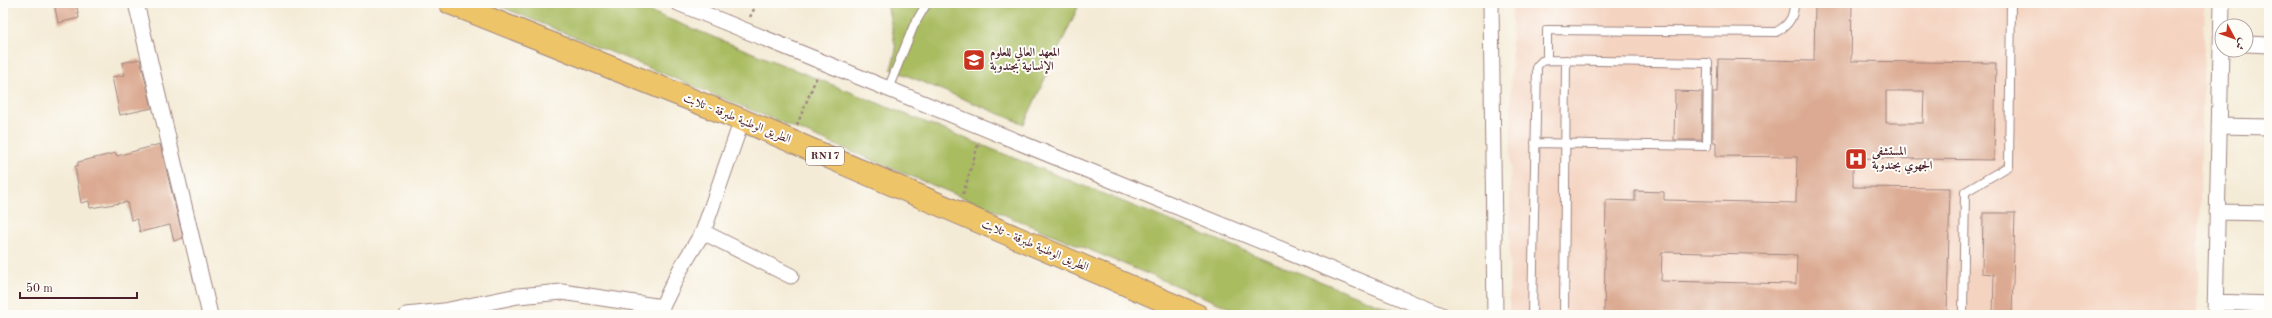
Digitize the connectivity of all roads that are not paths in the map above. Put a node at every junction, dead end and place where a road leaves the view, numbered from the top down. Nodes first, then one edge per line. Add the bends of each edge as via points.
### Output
1 (136, 3) edge
2 (450, 3) edge
3 (926, 3) edge
4 (1491, 3) edge
5 (1794, 3) edge
6 (2011, 3) edge
7 (2222, 3) edge
8 (684, 4) edge
9 (2222, 18) edge
10 (2254, 44) edge
11 (2269, 45) edge
12 (2221, 58) edge
13 (1547, 60) junction
14 (1566, 60) junction
15 (888, 89) junction
16 (742, 120) junction
17 (2219, 126) junction
18 (2269, 127) edge
19 (1535, 143) junction
20 (1565, 144) junction
21 (2217, 212) junction
22 (2269, 213) edge
23 (703, 232) junction
24 (791, 276) dead end
25 (2269, 304) edge
26 (2215, 309) edge
27 (660, 311) edge
28 (210, 315) edge
29 (407, 315) edge
30 (1197, 315) edge
31 (1442, 315) edge
32 (1496, 315) edge
33 (1532, 315) edge
34 (1564, 315) edge
35 (1963, 315) edge

1 - 28 street
2 - 16 main road, الطريق الوطنية طبرقة - تلابت / RN17
3 - 15 lane via 914,25
4 - 32 street
5 - 13 lane via 1791,19 1784,28 1776,32 1547,30
6 - 35 lane via 2009,166 1965,192
7 - 9 street
8 - 15 street
10 - 11 street
12 - 17 street
13 - 14 lane
13 - 19 lane via 1537,66
14 - 20 lane
14 - 20 lane via 1708,63 1706,146
15 - 31 street
16 - 23 street
16 - 30 main road, الطريق الوطنية طبرقة - تلابت / RN17
17 - 18 street
17 - 21 street
19 - 20 lane
19 - 33 lane
20 - 34 lane
21 - 22 street
21 - 26 street
23 - 24 street
23 - 27 street
25 - 26 street
27 - 29 street via 562,292 518,296 444,311

